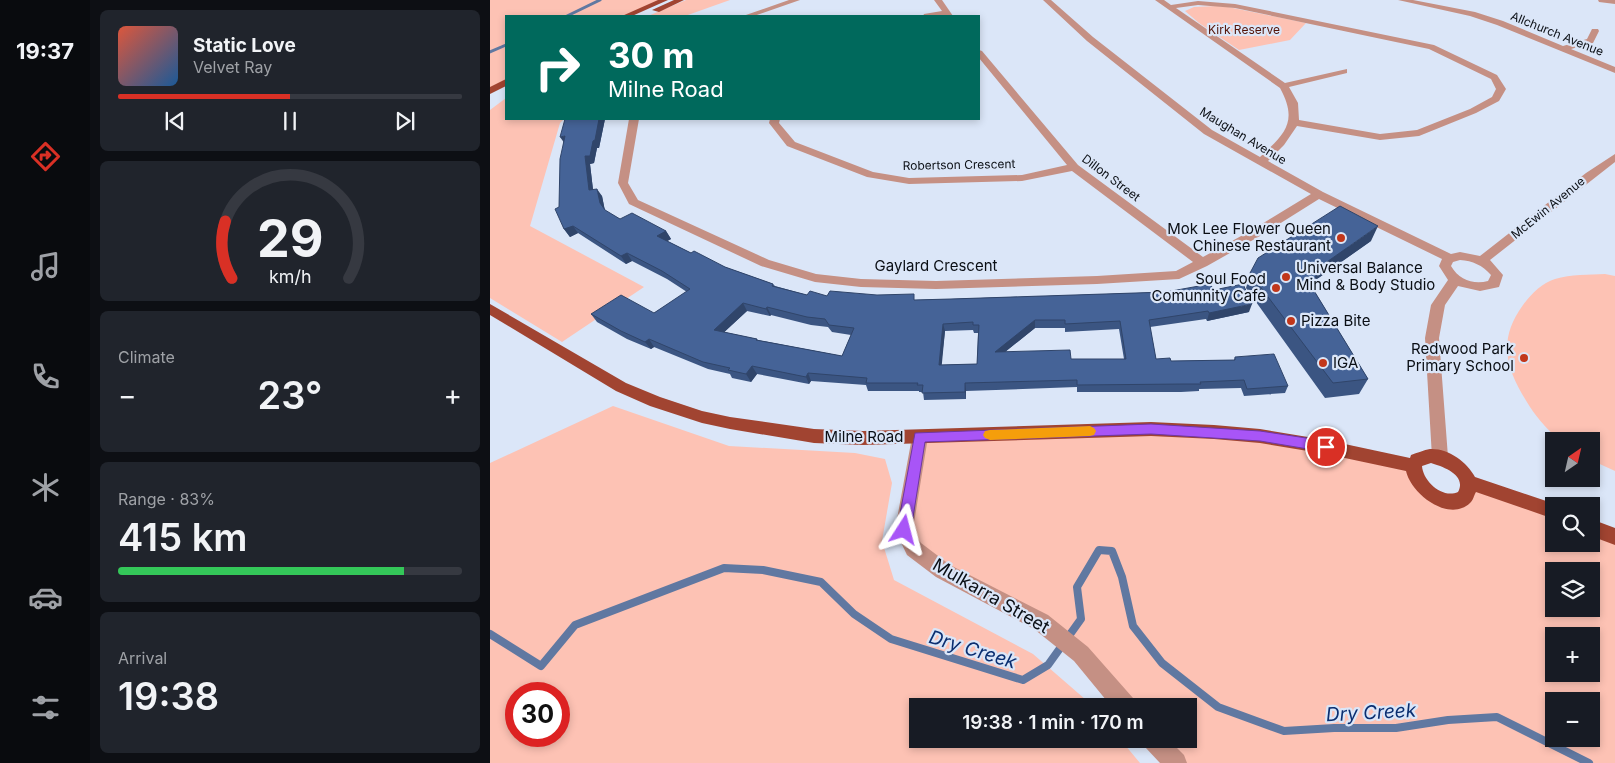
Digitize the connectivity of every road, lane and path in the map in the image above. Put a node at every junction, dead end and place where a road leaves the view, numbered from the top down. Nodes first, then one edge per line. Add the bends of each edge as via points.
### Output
1 (664, 0) edge
2 (680, 0) edge
3 (796, 0) edge
4 (938, 0) edge
5 (1048, 0) edge
6 (1159, 0) edge
7 (1402, 0) edge
8 (1602, 0) edge
9 (1615, 2) edge
10 (1170, 7) junction
11 (948, 14) edge
12 (628, 15) edge
13 (644, 15) edge
14 (750, 15) edge
15 (1595, 31) dead end
16 (1562, 49) junction
17 (980, 56) edge
18 (1615, 70) edge
19 (1344, 71) dead end
20 (505, 83) edge
21 (1284, 86) junction
22 (490, 91) edge
23 (505, 94) edge
24 (490, 102) edge
25 (634, 120) edge
26 (775, 120) edge
27 (1294, 122) junction
28 (1615, 158) edge
29 (1261, 162) junction
30 (1074, 167) junction
31 (1319, 194) junction
32 (1449, 258) junction
33 (1482, 261) junction
34 (1203, 263) junction
35 (1456, 279) junction
36 (490, 309) edge
37 (920, 437) junction
38 (1440, 457) junction
39 (1414, 466) junction
40 (1470, 484) junction
41 (1545, 508) edge
42 (1600, 531) edge
43 (1615, 537) edge
44 (1118, 698) edge
45 (1161, 748) edge
46 (1176, 763) edge

1 - 12 main road
2 - 13 main road
3 - 14 street
4 - 11 street
5 - 29 street, Maughan Avenue via 1090,39 1208,132
6 - 10 street
7 - 16 street, Allchurch Avenue via 1472,14
8 - 9 street
10 - 21 street
10 - 27 street via 1198,3 1235,6 1432,47 1494,77 1501,89 1496,99 1419,133 1380,137
15 - 16 street via 1590,41
16 - 18 street, Allchurch Avenue
17 - 30 street, Dillon Street via 991,75
19 - 21 street
20 - 22 main road
21 - 27 street via 1294,104
23 - 24 main road
25 - 34 street, Gaylard Crescent via 623,183 633,202 765,263 815,278 936,285 1097,280 1179,275
26 - 30 street, Robertson Crescent via 792,144 871,174 909,181 1022,178
27 - 29 street via 1286,138
28 - 33 street, McEwin Avenue
29 - 31 street, Maughan Avenue
30 - 34 street, Dillon Street
31 - 32 street, Maughan Avenue
31 - 34 street, Gaylard Crescent
32 - 33 street via 1467,256
32 - 35 street via 1444,266
33 - 35 street via 1497,275 1494,284 1473,286
35 - 38 street via 1438,305 1432,338
36 - 37 main road, Milne Road via 621,387 702,417 814,436
37 - 39 main road, Milne Road via 1151,429 1214,432 1326,447
37 - 44 street, Mulkarra Street via 904,530 914,549 943,572 1040,622 1081,654
38 - 39 main road via 1423,457
38 - 40 main road via 1463,470
39 - 40 main road via 1417,481 1441,499 1460,500 1470,491
40 - 41 main road
42 - 43 main road
45 - 46 street

